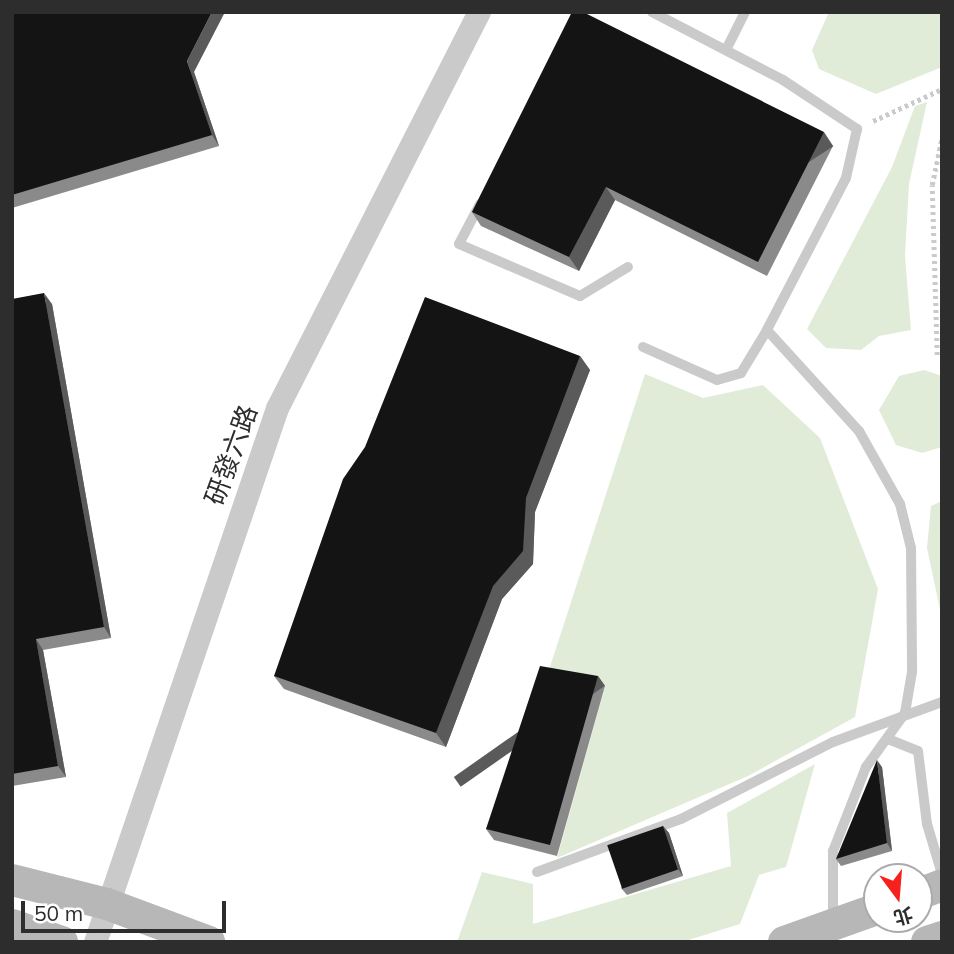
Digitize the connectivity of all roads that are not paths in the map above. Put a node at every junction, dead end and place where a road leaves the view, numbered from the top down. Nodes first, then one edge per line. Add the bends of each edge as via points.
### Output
1 (479, 12) edge
2 (652, 12) edge
3 (745, 12) edge
4 (727, 48) junction
5 (484, 195) edge
6 (628, 267) dead end
7 (766, 330) junction
8 (643, 347) dead end
9 (942, 702) edge
10 (905, 713) junction
11 (888, 739) junction
12 (537, 872) dead end
13 (942, 874) edge
14 (12, 880) edge
15 (107, 904) junction
16 (863, 917) edge
17 (12, 925) edge
18 (831, 934) edge
19 (942, 937) edge
20 (62, 942) edge
21 (95, 942) edge
22 (209, 942) edge
23 (784, 942) edge
24 (928, 942) edge

1 - 15 street, 研發六路 via 277,408
2 - 4 lane
3 - 4 lane
4 - 7 lane via 842,114 857,129 846,178
5 - 6 lane via 459,244 580,296
7 - 8 lane via 741,373 716,380
7 - 10 lane via 859,430 900,504 914,585
9 - 10 lane
10 - 11 lane
10 - 12 lane via 833,741 681,818
11 - 13 lane via 918,751 927,824
11 - 18 lane via 866,767 833,851
14 - 15 street
15 - 21 street, 研發六路
15 - 22 street
16 - 18 street
17 - 20 street
18 - 23 street
19 - 24 street

